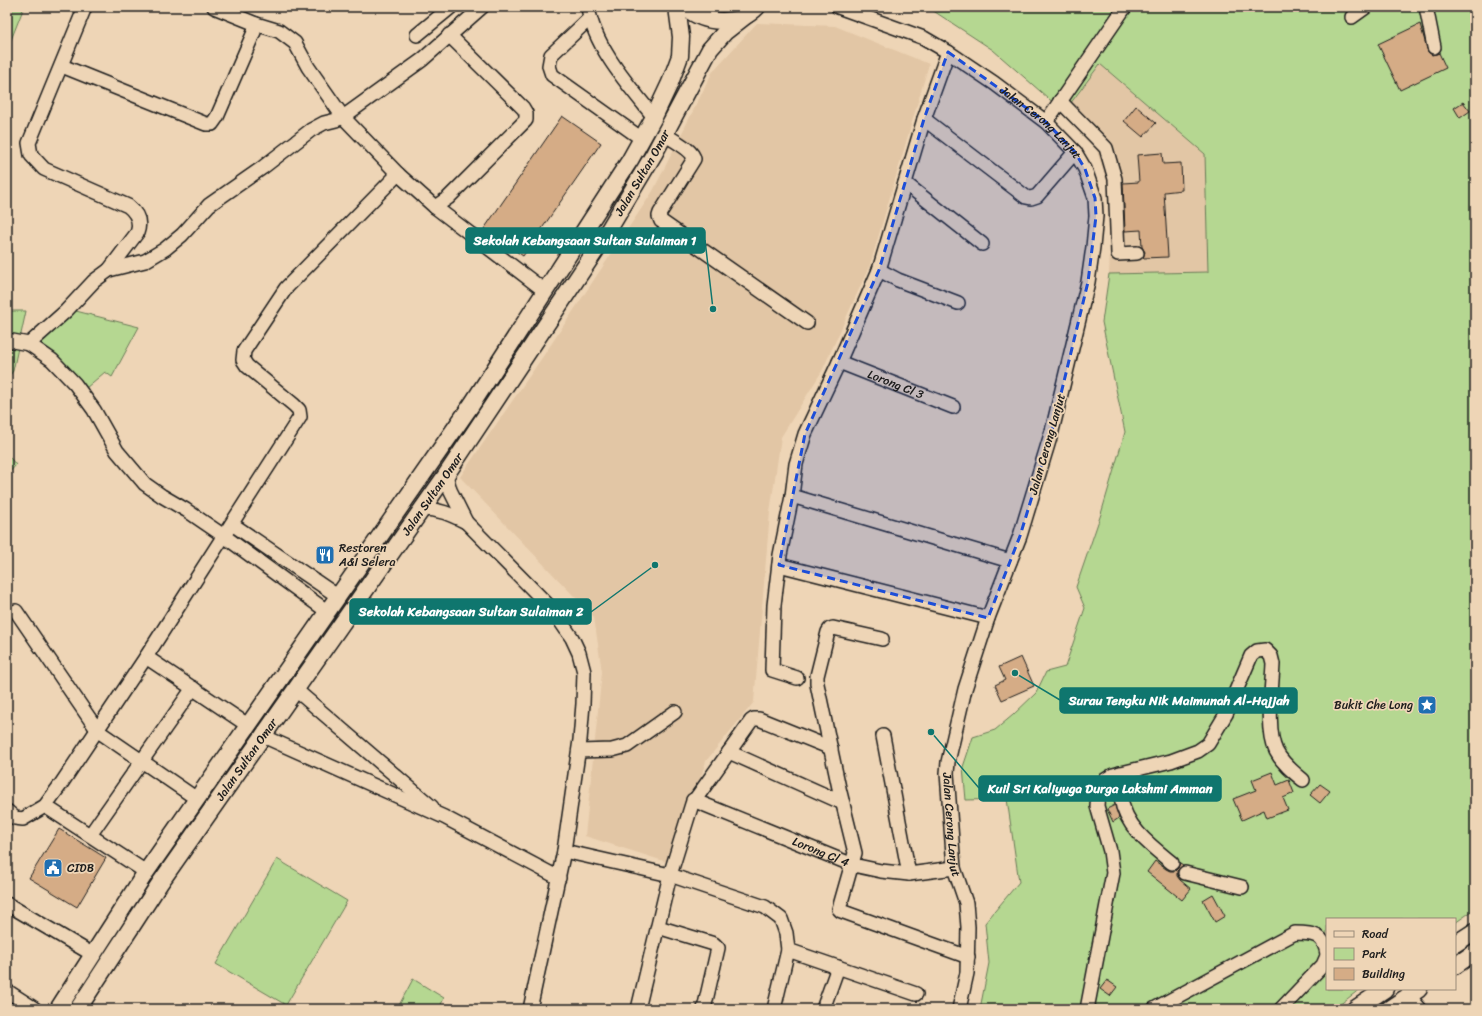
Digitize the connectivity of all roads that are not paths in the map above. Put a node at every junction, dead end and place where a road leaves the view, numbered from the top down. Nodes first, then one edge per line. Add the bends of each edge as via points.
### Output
1 (85, 7) edge
2 (214, 7) edge
3 (450, 7) edge
4 (677, 7) edge
5 (684, 7) edge
6 (837, 7) edge
7 (1125, 7) edge
8 (1366, 7) edge
9 (1426, 7) edge
10 (475, 9) edge
11 (756, 9) edge
12 (589, 12) edge
13 (1352, 17) dead end
14 (256, 24) junction
15 (417, 35) dead end
16 (450, 35) junction
17 (1434, 47) dead end
18 (948, 52) junction
19 (62, 66) junction
20 (1060, 101) junction
21 (343, 117) junction
22 (654, 117) junction
23 (924, 119) junction
24 (1046, 122) junction
25 (664, 134) junction
26 (642, 138) junction
27 (1075, 152) junction
28 (398, 174) junction
29 (905, 183) junction
30 (435, 208) junction
31 (982, 244) dead end
32 (1137, 253) dead end
33 (109, 270) junction
34 (879, 270) junction
35 (545, 291) junction
36 (958, 303) dead end
37 (807, 323) dead end
38 (7, 340) edge
39 (28, 344) junction
40 (839, 362) junction
41 (953, 407) dead end
42 (446, 475) junction
43 (792, 496) junction
44 (422, 509) junction
45 (466, 522) junction
46 (232, 524) junction
47 (224, 536) junction
48 (1010, 561) junction
49 (779, 565) junction
50 (338, 597) junction
51 (16, 611) dead end
52 (328, 612) junction
53 (988, 618) junction
54 (882, 639) dead end
55 (146, 656) junction
56 (797, 678) dead end
57 (193, 688) junction
58 (296, 690) junction
59 (675, 712) dead end
60 (249, 726) junction
61 (98, 731) junction
62 (263, 736) junction
63 (882, 736) dead end
64 (831, 748) junction
65 (579, 751) junction
66 (729, 752) junction
67 (142, 761) junction
68 (1120, 773) junction
69 (1303, 780) dead end
70 (197, 799) junction
71 (694, 800) junction
72 (843, 803) junction
73 (45, 806) junction
74 (7, 811) edge
75 (444, 817) junction
76 (90, 835) junction
77 (564, 851) junction
78 (1172, 863) dead end
79 (852, 865) junction
80 (954, 868) junction
81 (146, 872) junction
82 (1185, 873) dead end
83 (909, 874) junction
84 (670, 875) junction
85 (559, 878) junction
86 (1242, 887) dead end
87 (7, 904) edge
88 (658, 927) junction
89 (1475, 931) edge
90 (1456, 943) edge
91 (1326, 945) edge
92 (788, 950) junction
93 (1475, 952) edge
94 (92, 954) junction
95 (968, 957) junction
96 (1326, 958) edge
97 (1456, 965) edge
98 (838, 967) junction
99 (1384, 990) edge
100 (7, 991) edge
101 (1414, 993) edge
102 (916, 994) dead end
103 (35, 1009) edge
104 (58, 1009) edge
105 (78, 1009) edge
106 (530, 1009) edge
107 (638, 1009) edge
108 (704, 1009) edge
109 (774, 1009) edge
110 (823, 1009) edge
111 (959, 1009) edge
112 (1089, 1009) edge
113 (1154, 1009) edge
114 (1281, 1009) edge
115 (1355, 1009) edge
116 (1389, 1009) edge
117 (1420, 1009) edge

1 - 19 street
2 - 14 street
3 - 15 street
4 - 22 main road via 681,37 680,56
5 - 11 main road via 700,17 716,21 733,20
6 - 18 street, Jalan Cerong Lanjut via 924,38
7 - 20 street
8 - 13 street
9 - 17 street
10 - 16 street
11 - 25 main road, Jalan Sultan Omar via 725,32 710,49
12 - 22 street via 602,46 620,74
12 - 26 street via 551,55 549,66 552,75
14 - 19 street via 212,124 206,124
14 - 21 street via 279,31 295,43 308,67
16 - 21 street via 422,60
16 - 30 street via 523,108 526,120
18 - 23 street
18 - 24 street, Jalan Cerong Lanjut
19 - 33 street via 29,143 31,155 44,169 128,206 135,213 139,228 137,233
20 - 24 street
20 - 32 street via 1106,148 1116,179 1118,254
21 - 28 street
21 - 33 street via 311,130 209,205 182,235 165,249 145,261
22 - 26 main road
23 - 27 street via 1026,197 1037,196
23 - 29 street
24 - 27 street, Jalan Cerong Lanjut
25 - 37 street via 690,151 694,155 694,160 660,213 661,221
25 - 42 main road, Jalan Sultan Omar via 602,241
26 - 35 main road
27 - 48 street, Jalan Cerong Lanjut via 1085,169 1095,198 1096,216 1089,275 1052,431
28 - 30 street
28 - 46 street via 286,288 244,351 243,360 247,366 294,405 299,410 300,417
29 - 31 street
29 - 34 street
30 - 35 street
33 - 39 street
34 - 36 street
34 - 40 street
35 - 50 main road via 472,404
38 - 39 street
39 - 47 street via 52,360 75,384 94,410 117,451 145,484
40 - 41 street, Lorong Cl 3
40 - 43 street via 804,434 796,464
42 - 44 main road, Jalan Sultan Omar
42 - 45 street via 450,490
43 - 48 street
43 - 49 street
44 - 45 street via 434,509
44 - 58 main road, Jalan Sultan Omar
45 - 65 street via 552,609 572,638 584,672
46 - 47 street
46 - 50 street
47 - 52 street
47 - 55 street
48 - 53 street, Jalan Cerong Lanjut
49 - 53 street
49 - 56 street via 774,605 772,670
50 - 52 main road
51 - 61 street
52 - 60 main road
53 - 80 street, Jalan Cerong Lanjut via 965,689 948,762
54 - 64 street via 834,628 828,632 817,684
55 - 57 street
55 - 61 street
57 - 60 street
57 - 67 street
58 - 62 main road, Jalan Sultan Omar
58 - 75 street
59 - 65 street via 627,746 612,750
60 - 70 main road
61 - 67 street
61 - 73 street
62 - 75 street
62 - 105 main road, Jalan Sultan Omar via 160,883
63 - 83 street
64 - 66 street via 754,719
64 - 72 street
65 - 77 street
66 - 71 street
66 - 72 street
67 - 70 street
67 - 76 street
68 - 69 street via 1171,761 1198,752 1208,744 1226,714 1251,656 1257,651 1265,650 1273,664 1270,731 1276,751 1290,770
68 - 78 street via 1121,799 1128,817 1140,836
68 - 112 street via 1113,774 1105,780 1098,791 1097,806 1110,851 1113,874
70 - 81 main road
71 - 79 street, Lorong Cl 4
71 - 84 street
72 - 79 street via 855,853
73 - 74 street via 23,818 15,818
73 - 76 street
75 - 85 street
76 - 81 street
77 - 84 street
77 - 85 street
79 - 83 street, Lorong Cl 4
79 - 95 street via 839,906 841,911
80 - 83 street, Lorong Cl 4
80 - 95 street, Jalan Cerong Lanjut via 966,903
81 - 94 main road
82 - 86 street
84 - 88 street
84 - 92 street via 765,907 781,919
85 - 106 street
87 - 94 street
88 - 107 street
88 - 108 street via 714,944 718,948
89 - 90 main road
91 - 113 street via 1320,937 1309,933 1295,933
92 - 98 street
92 - 109 street
93 - 97 main road
94 - 104 main road
95 - 111 street, Jalan Cerong Lanjut
96 - 114 street via 1323,966
98 - 102 street
98 - 110 street
99 - 115 main road
100 - 103 street
101 - 116 main road
101 - 117 street

